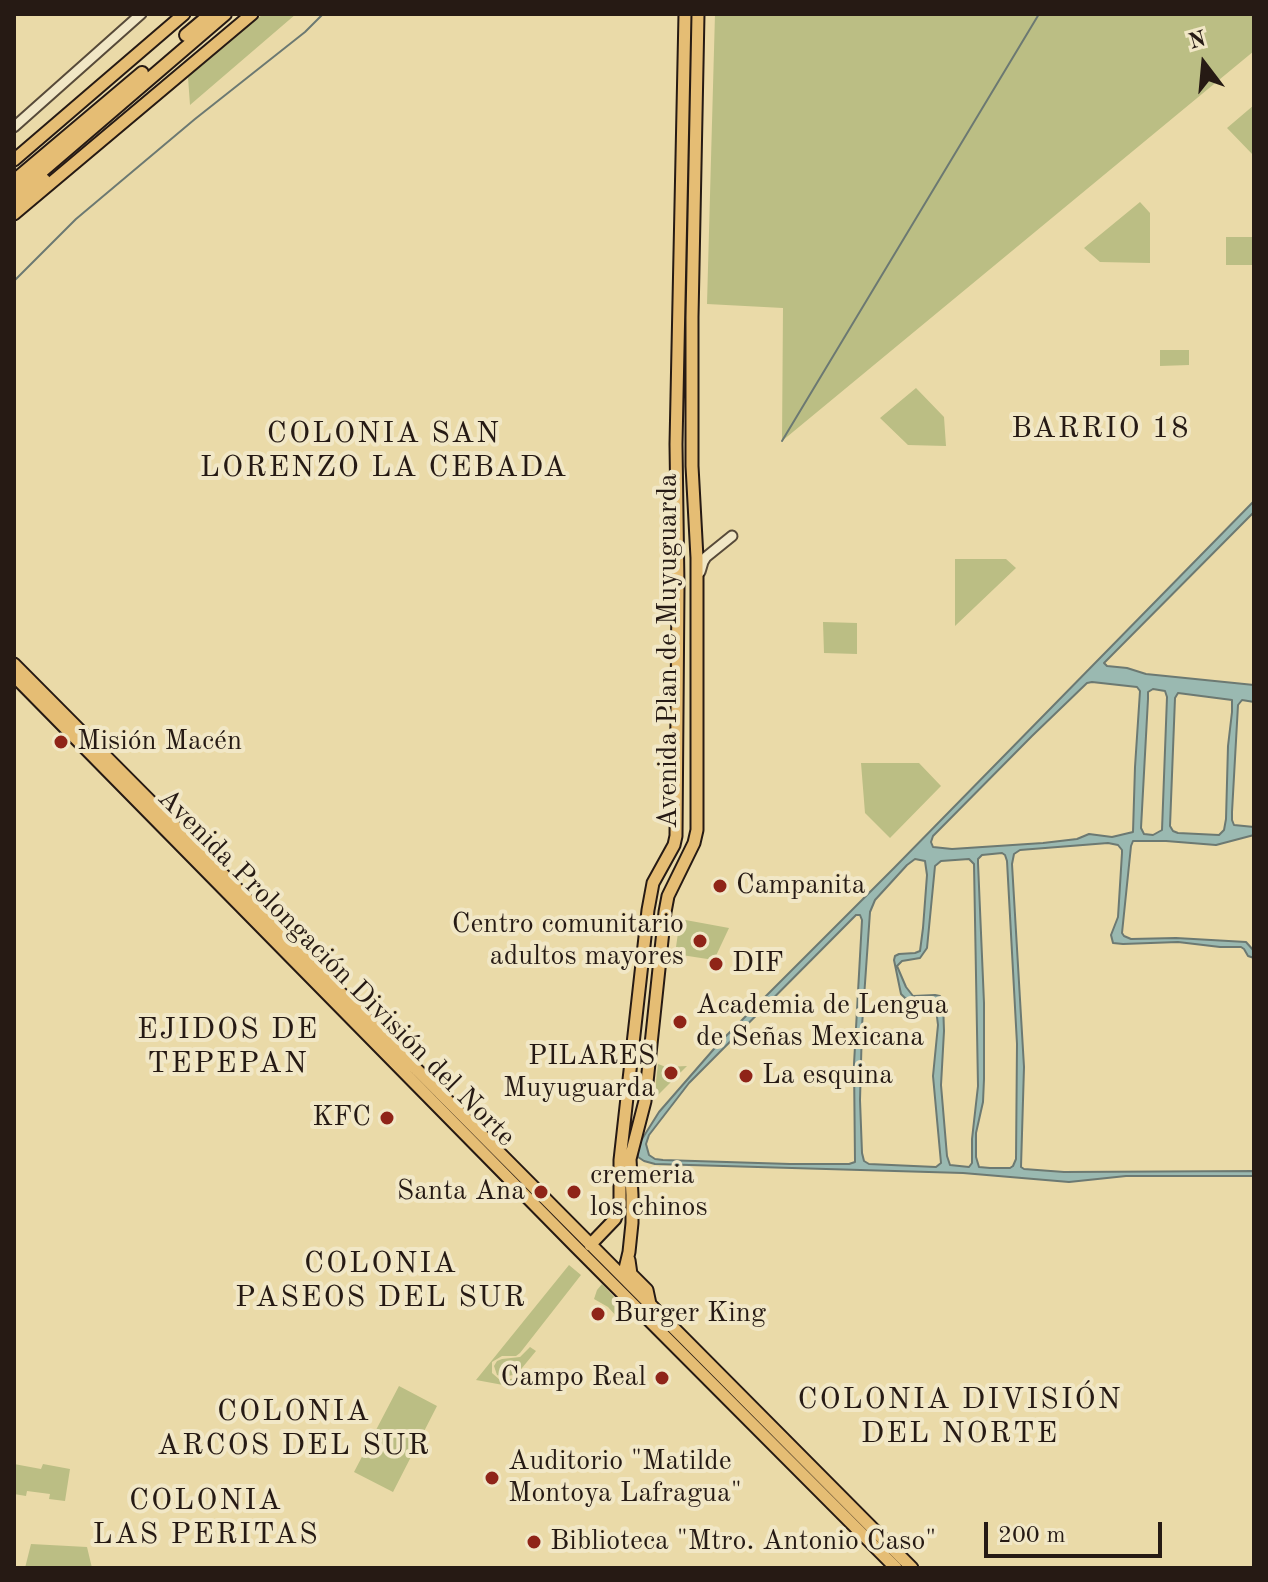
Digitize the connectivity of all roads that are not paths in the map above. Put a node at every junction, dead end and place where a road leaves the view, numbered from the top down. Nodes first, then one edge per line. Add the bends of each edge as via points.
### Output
1 (141, 14) edge
2 (184, 14) edge
3 (211, 14) edge
4 (225, 14) edge
5 (252, 14) edge
6 (685, 14) edge
7 (698, 14) edge
8 (96, 112) junction
9 (14, 127) edge
10 (73, 145) junction
11 (14, 160) edge
12 (14, 171) edge
13 (14, 181) edge
14 (14, 195) edge
15 (14, 211) edge
16 (732, 536) dead end
17 (697, 595) junction
18 (14, 664) edge
19 (14, 676) edge
20 (586, 1249) junction
21 (629, 1252) junction
22 (623, 1277) junction
23 (623, 1294) junction
24 (651, 1305) junction
25 (701, 1364) junction
26 (896, 1568) edge
27 (912, 1568) edge

1 - 9 street
2 - 11 main road
3 - 8 highway
4 - 10 highway
5 - 15 main road
6 - 20 main road, Avenida Plan de Muyuguarda via 676,444 676,836 653,883 648,910 620,1160 620,1205 615,1219
7 - 17 main road, Avenida Plan de Muyuguarda via 692,317
8 - 12 highway
8 - 13 highway
10 - 14 highway
10 - 15 highway
16 - 17 street via 703,562
17 - 21 main road, Avenida Plan de Muyuguarda via 697,830 665,912 645,1101 630,1159
18 - 20 main road, Avenida Prolongación División del Norte via 539,1191
19 - 20 main road, Avenida Prolongación División del Norte
20 - 22 main road, Avenida Prolongación División del Norte
20 - 23 main road, Avenida Prolongación División del Norte
21 - 22 main road, Avenida Plan de Muyuguarda
21 - 24 main road via 630,1270 647,1290
22 - 23 street
22 - 24 main road, Avenida Prolongación División del Norte
23 - 25 main road, Avenida Prolongación División del Norte
24 - 25 main road
25 - 26 main road
25 - 27 main road

